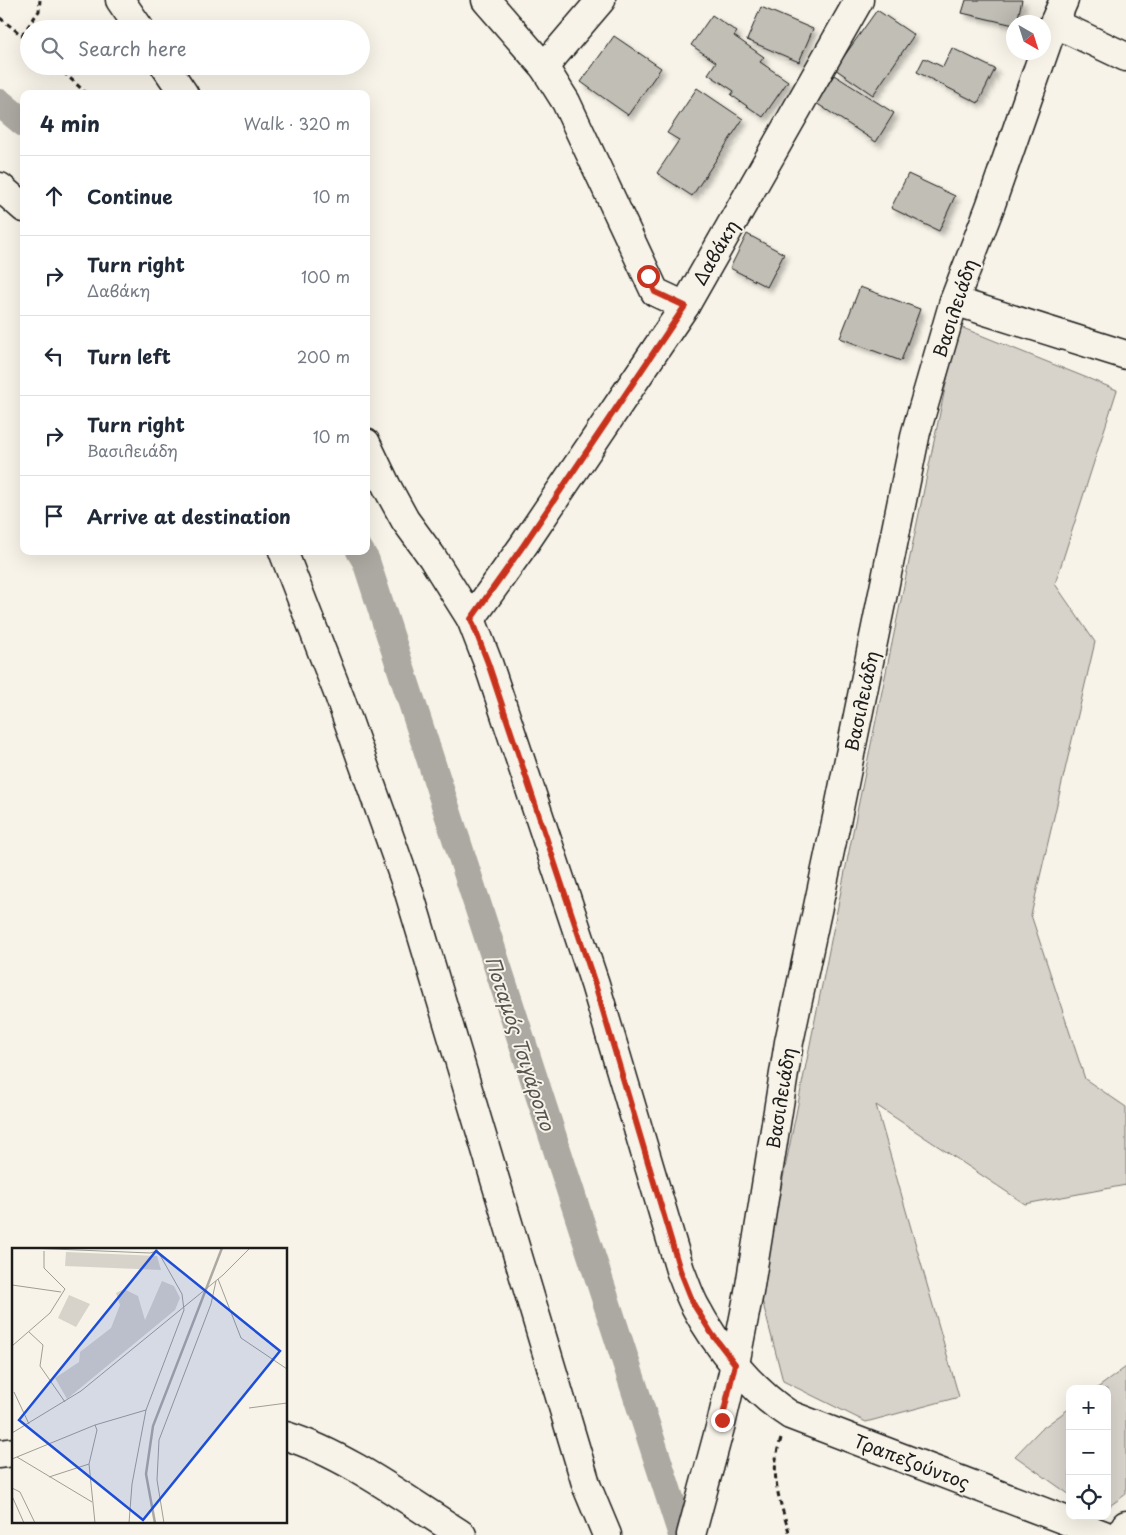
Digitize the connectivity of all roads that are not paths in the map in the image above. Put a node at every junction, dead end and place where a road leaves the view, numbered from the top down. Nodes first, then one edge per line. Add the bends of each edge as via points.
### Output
1 (120, 0) edge
2 (486, 0) edge
3 (600, 0) edge
4 (859, 0) edge
5 (1059, 12) edge
6 (134, 20) edge
7 (1126, 57) edge
8 (544, 67) junction
9 (171, 75) edge
10 (181, 90) edge
11 (0, 187) edge
12 (20, 204) edge
13 (954, 301) junction
14 (685, 306) junction
15 (1126, 355) edge
16 (370, 451) edge
17 (285, 555) edge
18 (471, 619) junction
19 (735, 1364) junction
20 (288, 1437) edge
21 (1126, 1524) edge
22 (462, 1535) edge
23 (607, 1535) edge
24 (692, 1535) edge
25 (1104, 1535) edge
26 (1120, 1535) edge

1 - 6 street
2 - 8 street
3 - 8 street
4 - 14 street, Δαβάκη
5 - 7 street
5 - 13 street, Βασιλειάδη
8 - 14 street via 566,102 655,292
9 - 10 street
11 - 12 street
13 - 15 street
13 - 19 street, Βασιλειάδη via 916,432 789,1042
14 - 18 street, Δαβάκη
16 - 18 street, Τραπεζούντος via 405,520
17 - 23 street via 408,889 587,1487
18 - 19 street, Τραπεζούντος via 595,984 680,1270 694,1305
19 - 24 street, Βασιλειάδη
19 - 25 street, Τραπεζούντος via 772,1404 790,1415
20 - 22 street via 343,1460
21 - 26 street

